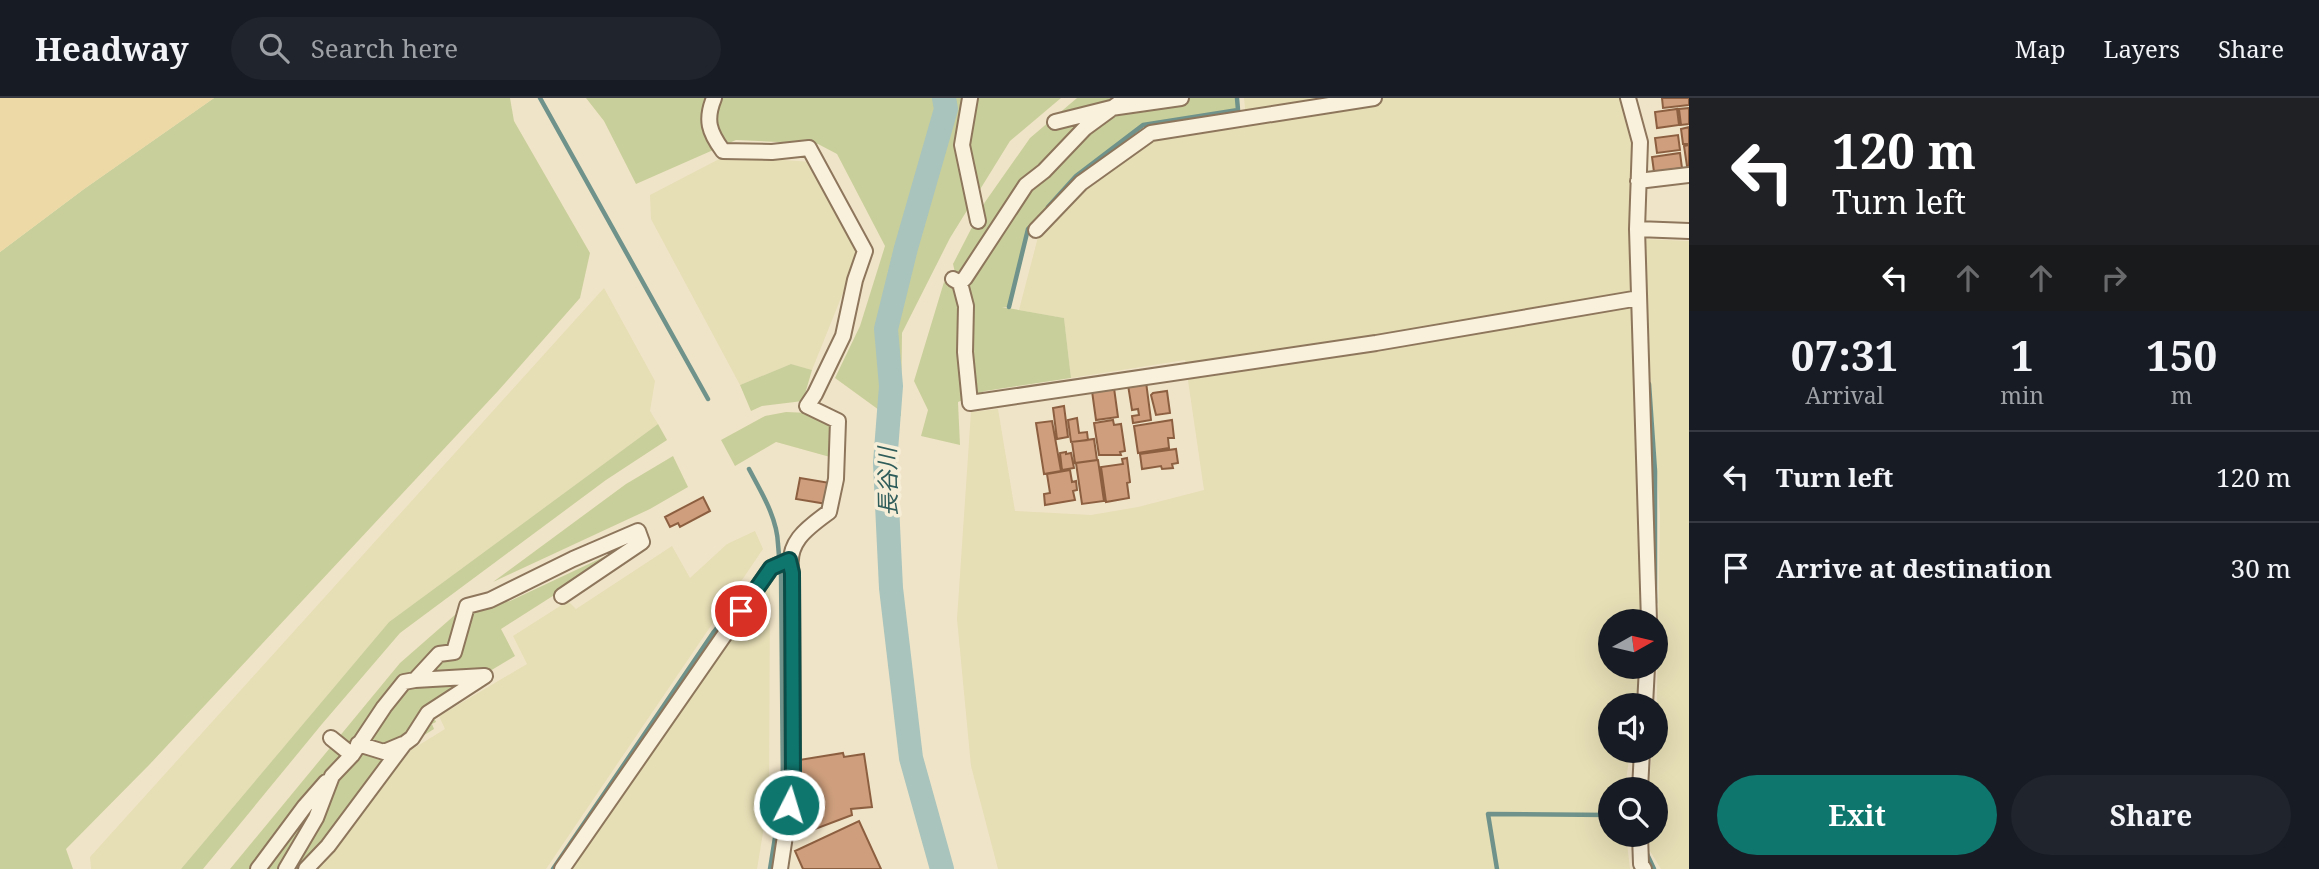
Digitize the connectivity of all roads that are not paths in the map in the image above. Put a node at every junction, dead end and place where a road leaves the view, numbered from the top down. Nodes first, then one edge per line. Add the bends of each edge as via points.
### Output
1 (714, 98) edge
2 (970, 98) edge
3 (1126, 98) edge
4 (1181, 98) edge
5 (1374, 98) edge
6 (1628, 98) edge
7 (1111, 108) junction
8 (1055, 122) dead end
9 (1689, 175) edge
10 (1638, 181) junction
11 (978, 221) dead end
12 (1637, 229) junction
13 (1035, 230) dead end
14 (1689, 230) edge
15 (1639, 298) junction
16 (789, 560) junction
17 (562, 596) dead end
18 (1649, 609) edge
19 (415, 680) junction
20 (331, 738) dead end
21 (404, 744) junction
22 (355, 750) junction
23 (332, 776) junction
24 (1640, 847) edge
25 (258, 869) edge
26 (286, 869) edge
27 (306, 869) edge
28 (562, 869) edge
29 (780, 869) edge
30 (1644, 869) edge

1 - 16 street via 711,135 723,151 809,148 865,251 843,336 807,406 838,421 830,512 800,534
2 - 11 street via 962,145
3 - 7 street
4 - 7 street
5 - 13 street via 1151,133 1082,183
6 - 10 street via 1640,142
7 - 8 street
7 - 15 street via 1026,185 965,278 956,281 966,306 970,403 1376,343
9 - 10 street
10 - 12 street
12 - 14 street
12 - 15 street
15 - 18 street
16 - 28 street via 771,568
16 - 29 street via 793,783
17 - 19 street via 642,542 638,531 490,600 467,606 454,652 439,654
19 - 21 street via 485,676 428,713
19 - 22 street via 404,682
20 - 22 street
21 - 22 street via 384,752
21 - 27 street
22 - 23 street
23 - 25 street
23 - 26 street via 316,818
24 - 30 street

